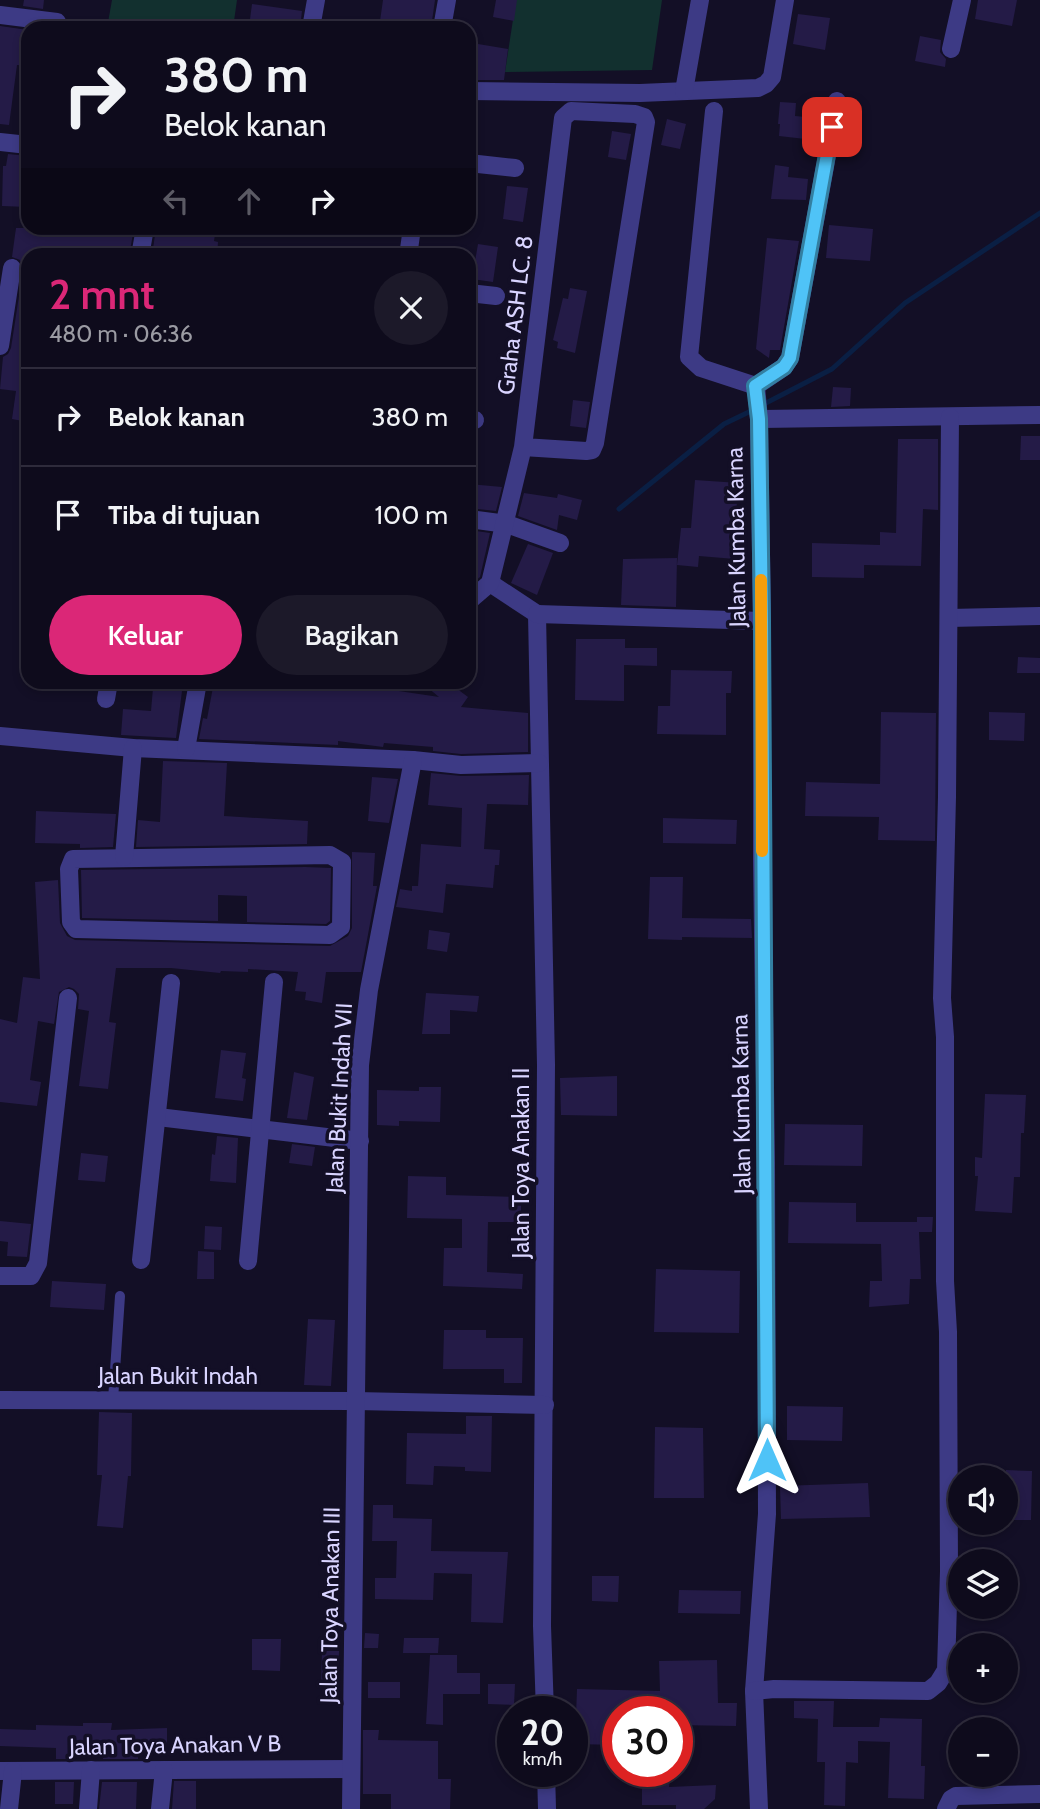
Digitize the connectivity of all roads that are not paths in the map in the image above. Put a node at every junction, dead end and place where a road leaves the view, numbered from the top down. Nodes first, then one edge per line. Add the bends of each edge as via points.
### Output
1 (316, 0) edge
2 (447, 0) edge
3 (700, 0) edge
4 (785, 0) edge
5 (962, 0) edge
6 (0, 15) edge
7 (49, 21) edge
8 (313, 21) edge
9 (443, 21) edge
10 (951, 49) dead end
11 (476, 91) edge
12 (684, 91) junction
13 (837, 101) dead end
14 (714, 111) dead end
15 (0, 142) edge
16 (21, 144) edge
17 (476, 164) edge
18 (515, 168) dead end
19 (13, 268) edge
20 (476, 294) edge
21 (496, 296) dead end
22 (0, 346) edge
23 (756, 392) junction
24 (1040, 415) edge
25 (950, 417) junction
26 (759, 418) junction
27 (523, 447) junction
28 (476, 520) edge
29 (506, 524) junction
30 (560, 544) dead end
31 (491, 583) junction
32 (476, 595) edge
33 (537, 614) junction
34 (1040, 616) edge
35 (948, 618) junction
36 (762, 621) junction
37 (197, 689) edge
38 (0, 736) edge
39 (133, 748) junction
40 (186, 749) junction
41 (413, 760) junction
42 (538, 763) junction
43 (124, 857) junction
44 (274, 982) dead end
45 (172, 983) dead end
46 (68, 998) dead end
47 (158, 1117) junction
48 (260, 1130) junction
49 (360, 1142) junction
50 (141, 1259) dead end
51 (248, 1261) dead end
52 (0, 1276) edge
53 (120, 1296) dead end
54 (0, 1400) edge
55 (113, 1400) junction
56 (356, 1401) junction
57 (545, 1405) junction
58 (754, 1691) junction
59 (544, 1696) edge
60 (351, 1769) junction
61 (91, 1770) junction
62 (164, 1770) junction
63 (6, 1771) edge
64 (546, 1787) edge
65 (1040, 1794) edge
66 (9, 1809) edge
67 (88, 1809) edge
68 (160, 1809) edge
69 (351, 1809) edge
70 (547, 1809) edge
71 (759, 1809) edge
72 (946, 1809) edge

1 - 8 street
2 - 9 street
3 - 12 street
4 - 12 street via 772,77 766,84
5 - 10 street
6 - 7 street
11 - 12 street
13 - 23 street via 790,358
14 - 23 street via 689,357 701,368
15 - 16 street
17 - 18 street
19 - 22 street
20 - 21 street
23 - 26 street, Jalan Kumba Karna
24 - 25 street
25 - 26 street
25 - 35 street
26 - 36 street, Jalan Kumba Karna
27 - 27 street, Graha ASH LC. 8 via 586,452 595,443 644,117 567,113 563,118
27 - 29 street, Graha ASH LC. 8
28 - 29 street
29 - 30 street
29 - 31 street, Graha ASH LC. 8
31 - 32 street
31 - 33 street
33 - 36 street
33 - 42 street, Jalan Toya Anakan II
34 - 35 street
35 - 58 street via 942,998 948,1332 946,1670 928,1691
36 - 58 street, Jalan Kumba Karna via 767,1514
37 - 40 street
38 - 39 street
39 - 40 street
39 - 43 street
40 - 41 street
41 - 42 street via 461,765
41 - 49 street, Jalan Bukit Indah VII via 369,990 360,1065
42 - 57 street, Jalan Toya Anakan II via 546,1065
43 - 43 street via 330,855 342,862 341,927 330,935 73,927 70,863 73,859
44 - 48 street
45 - 47 street
46 - 52 street via 38,1264 31,1276
47 - 48 street
47 - 50 street
48 - 49 street
48 - 51 street
49 - 56 street, Jalan Bukit Indah VII
53 - 55 lane
54 - 55 street, Jalan Bukit Indah
55 - 56 street, Jalan Bukit Indah
56 - 57 street, Jalan Bukit Indah
56 - 60 street, Jalan Toya Anakan III
57 - 59 street, Jalan Toya Anakan II
58 - 71 street, Jalan Kumba Karna
60 - 62 street, Jalan Toya Anakan V B
60 - 69 street, Jalan Toya Anakan III
61 - 62 street, Jalan Toya Anakan V B
61 - 63 street, Jalan Toya Anakan V B
61 - 67 street
62 - 68 street
63 - 66 street
64 - 70 street
65 - 72 street via 957,1796

